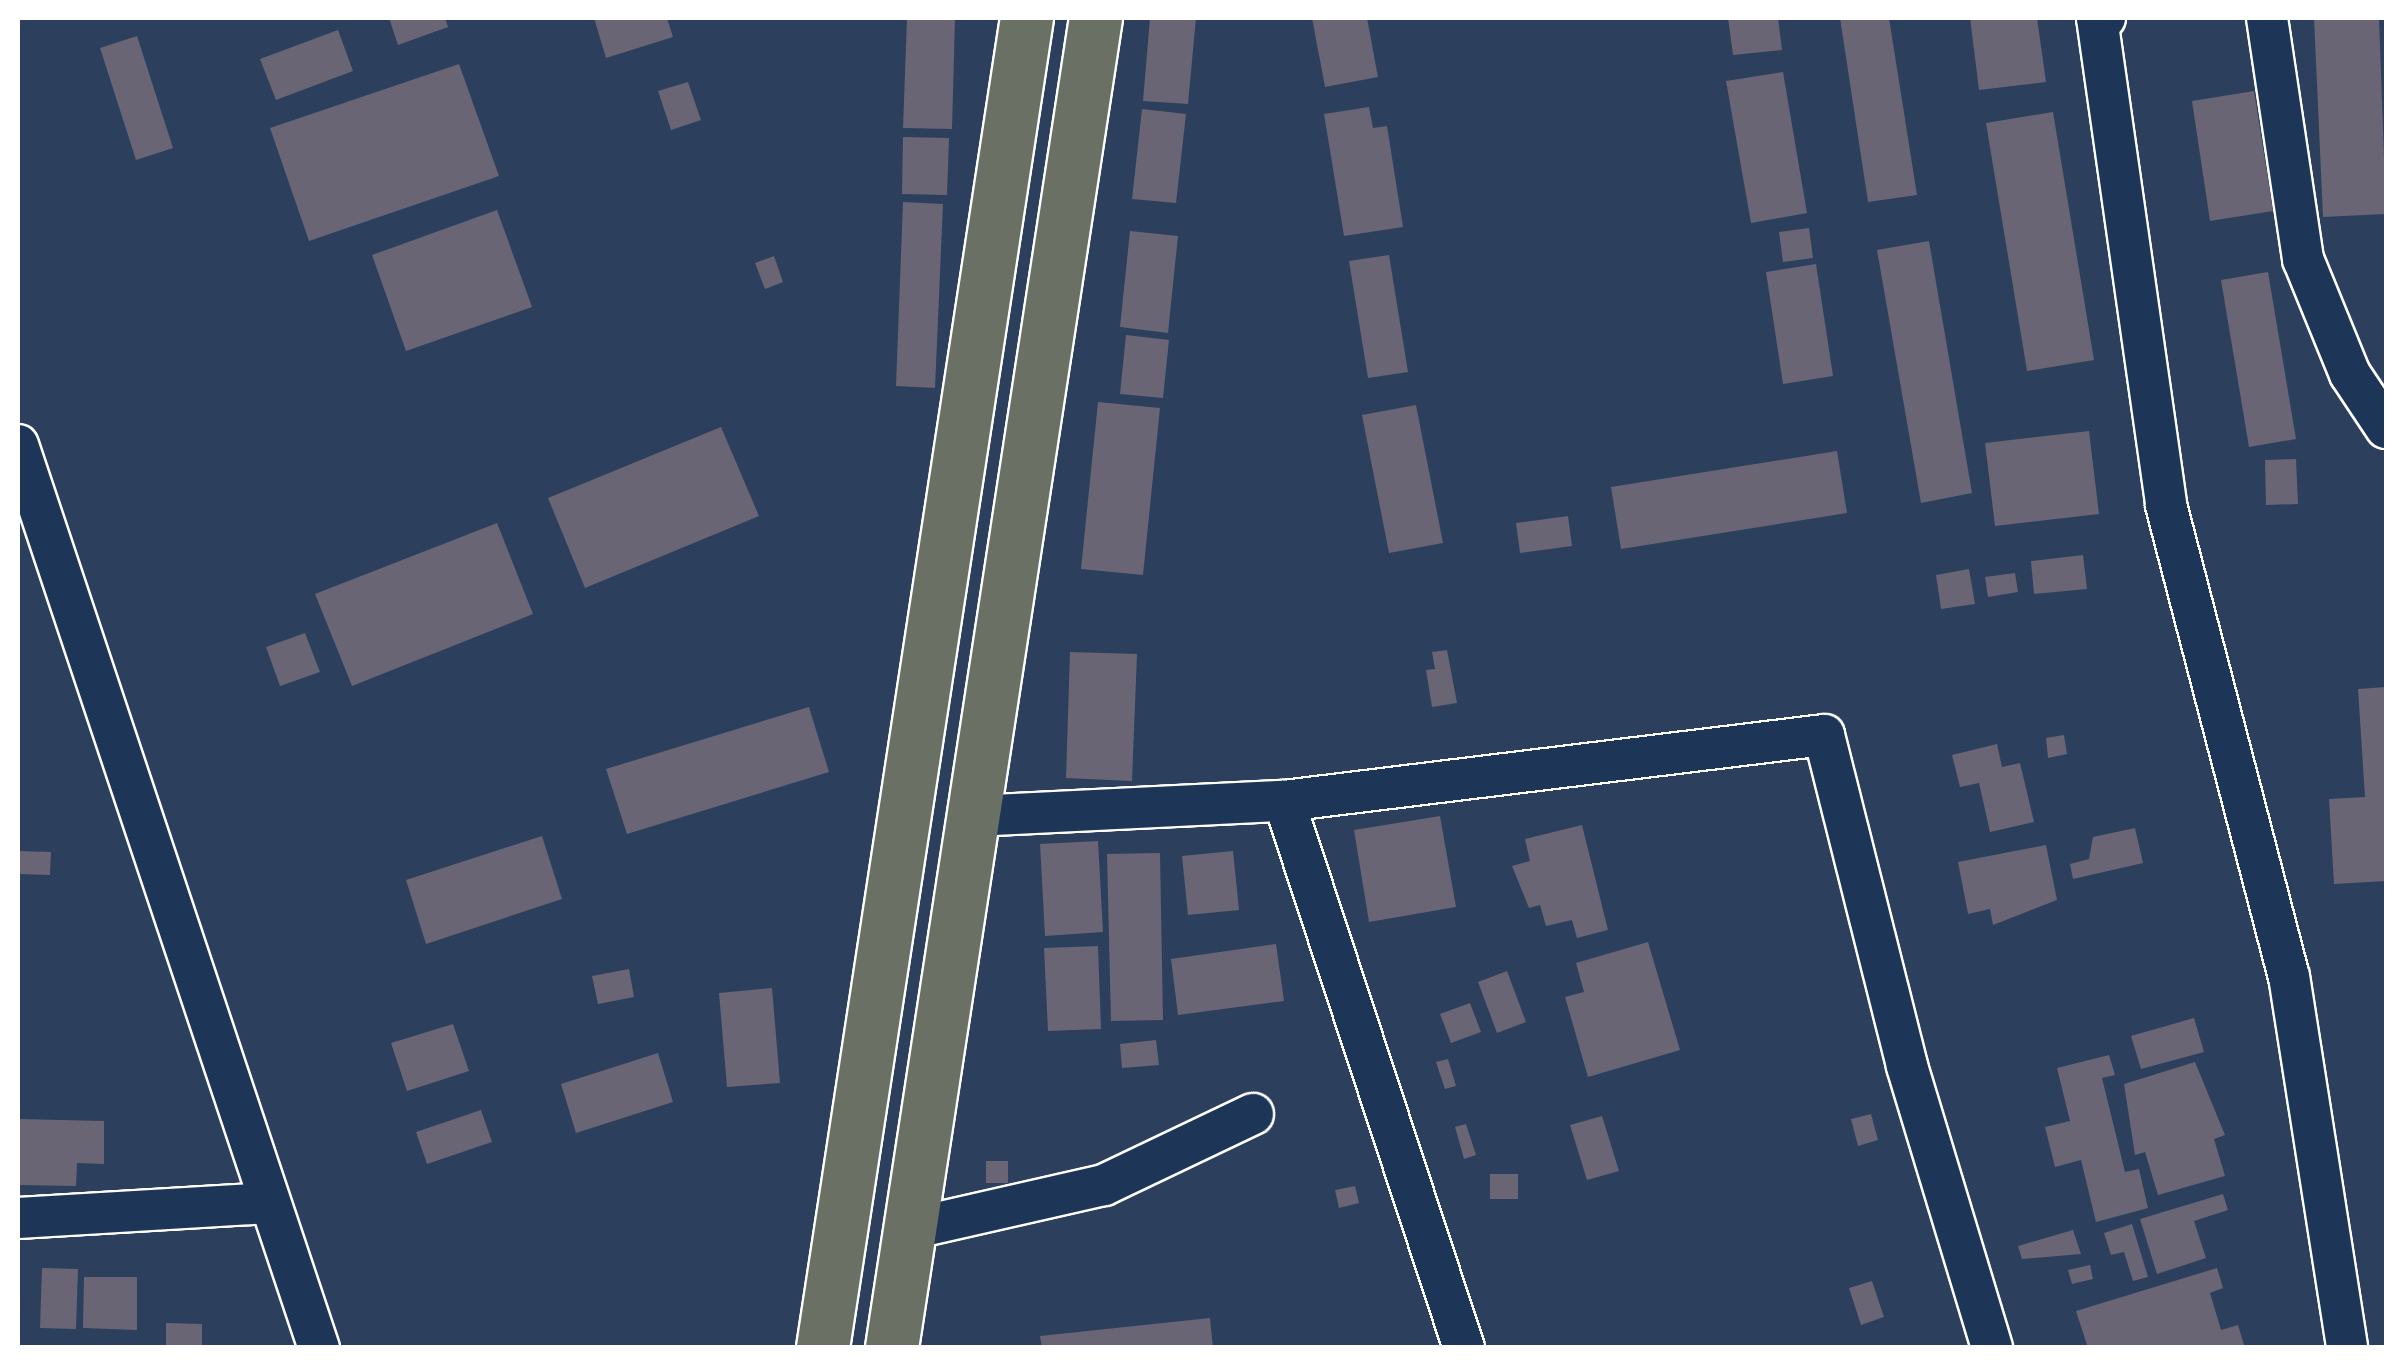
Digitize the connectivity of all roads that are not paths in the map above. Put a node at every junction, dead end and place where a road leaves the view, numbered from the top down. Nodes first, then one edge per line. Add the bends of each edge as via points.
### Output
1 (1027, 18) edge
2 (1096, 18) edge
3 (2097, 18) edge
4 (2105, 18) edge
5 (2267, 18) edge
6 (2386, 428) edge
7 (18, 445) edge
8 (35, 546) edge
9 (1284, 801) junction
10 (973, 816) junction
11 (1253, 1114) dead end
12 (269, 1203) junction
13 (18, 1218) edge
14 (910, 1229) junction
15 (319, 1348) edge
16 (823, 1348) edge
17 (892, 1348) edge
18 (1464, 1348) edge
19 (1992, 1348) edge
20 (2347, 1348) edge

1 - 16 main road
2 - 10 main road
3 - 4 street
3 - 20 street via 2166,505 2289,976
5 - 6 street via 2303,259 2350,374
7 - 8 street
8 - 12 street
9 - 10 street
9 - 18 street
9 - 19 street via 1824,735 1907,1066
10 - 14 main road
11 - 14 street via 1104,1185
12 - 13 street
12 - 15 street
14 - 17 main road

